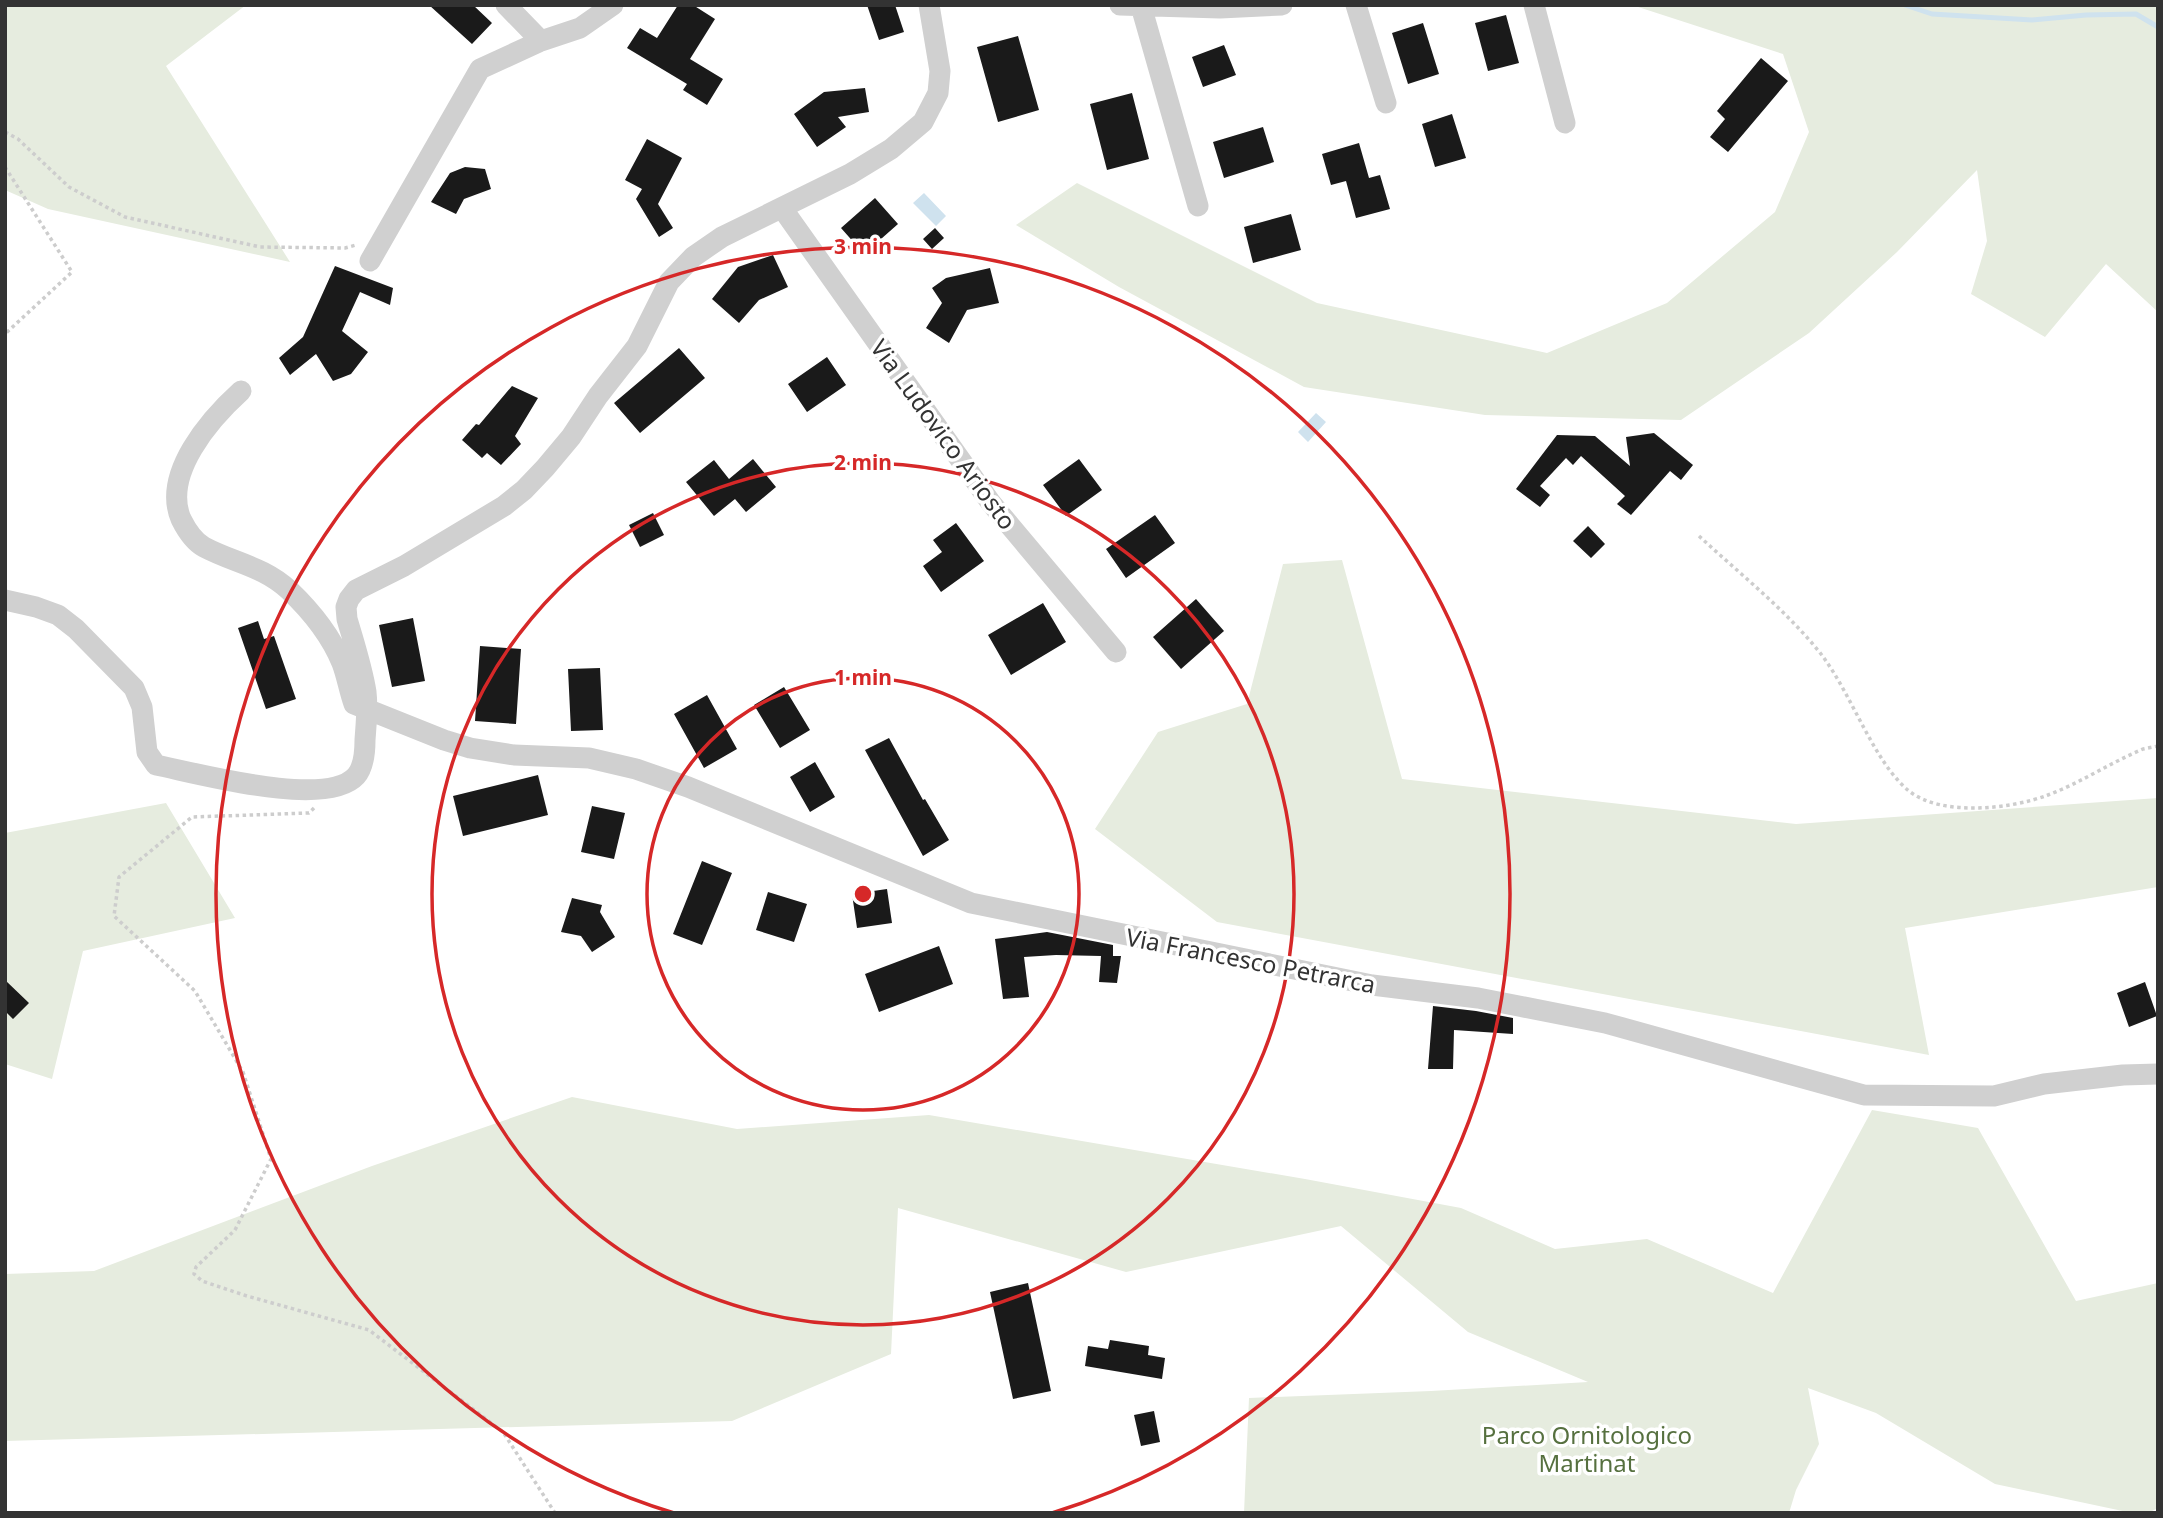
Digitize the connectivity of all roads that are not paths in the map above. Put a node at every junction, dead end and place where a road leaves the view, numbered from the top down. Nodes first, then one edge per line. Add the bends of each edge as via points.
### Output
1 (506, 5) edge
2 (613, 5) edge
3 (929, 5) edge
4 (1282, 5) edge
5 (1356, 5) edge
6 (1534, 5) edge
7 (1131, 6) edge
8 (1219, 7) edge
9 (541, 41) junction
10 (1387, 103) dead end
11 (1565, 123) dead end
12 (1198, 206) dead end
13 (782, 208) junction
14 (370, 261) dead end
15 (241, 391) dead end
16 (5, 600) edge
17 (1116, 652) dead end
18 (367, 710) junction
19 (2158, 1074) edge

1 - 9 street
2 - 9 street via 580,29
3 - 13 street via 940,71 938,93 923,122 891,149
4 - 8 street
5 - 10 street
6 - 11 street
7 - 8 street
7 - 12 street
9 - 14 street via 480,69
13 - 17 street, Via Ludovico Ariosto via 991,503
13 - 18 street via 722,237 692,257 669,282 637,346 571,437 524,490 404,566 368,582 348,599 347,619
15 - 18 street via 221,409 186,459 176,494 178,511 184,526 202,546 271,576 301,603 334,646 354,704
16 - 18 street via 58,615 134,688 142,707 147,752 156,765 309,791 342,786 357,776 365,756
18 - 19 street, Via Francesco Petrarca via 470,748 589,758 636,769 971,903 1372,985 1478,998 1605,1023 1864,1094 1994,1096 2044,1084

